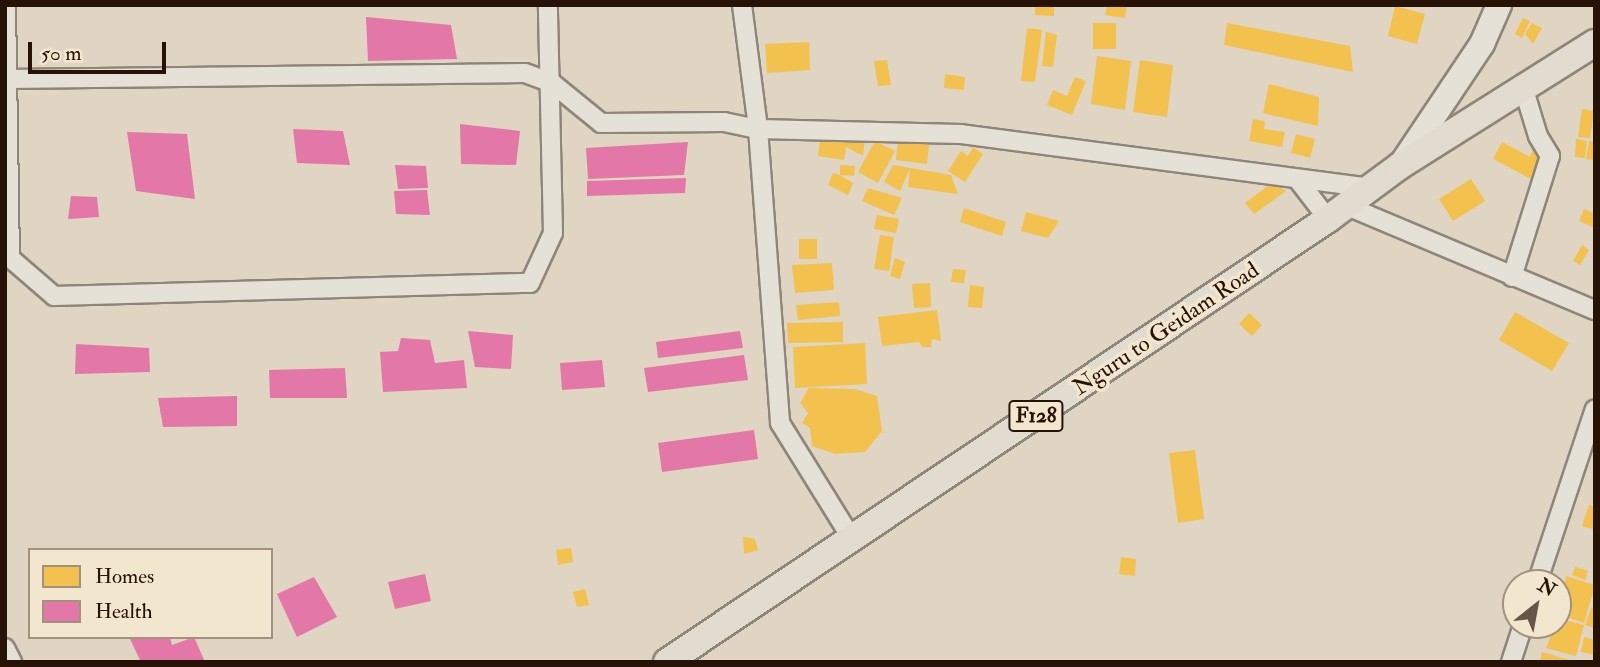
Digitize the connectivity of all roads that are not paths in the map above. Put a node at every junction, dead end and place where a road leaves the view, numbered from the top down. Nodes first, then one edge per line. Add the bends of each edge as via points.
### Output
1 (6, 5) edge
2 (548, 5) edge
3 (742, 5) edge
4 (1499, 5) edge
5 (1589, 53) edge
6 (7, 79) edge
7 (552, 83) junction
8 (1524, 90) junction
9 (758, 129) junction
10 (1401, 166) junction
11 (1298, 180) junction
12 (1373, 188) junction
13 (1338, 213) junction
14 (1512, 277) junction
15 (1595, 310) edge
16 (1595, 409) edge
17 (852, 539) junction
18 (1542, 569) edge
19 (1518, 639) edge
20 (5, 648) edge
21 (12, 662) edge
22 (667, 662) edge
23 (1511, 662) edge

1 - 6 street
2 - 7 street
3 - 9 street
4 - 10 main road via 1482,44
5 - 8 main road, Nguru to Geidam Road / F128
6 - 7 street via 525,73
6 - 7 street via 9,258 54,296 530,283 553,233
7 - 9 street via 601,123 724,122
8 - 10 main road, Nguru to Geidam Road / F128
8 - 14 street via 1538,136 1550,156
9 - 11 street via 961,134 1084,147
9 - 17 street via 780,423
10 - 12 main road, Nguru to Geidam Road / F128
11 - 12 street
11 - 13 street
12 - 13 main road, Nguru to Geidam Road / F128
13 - 14 street
13 - 17 main road, Nguru to Geidam Road / F128
14 - 15 street
16 - 18 street
17 - 22 main road, Nguru to Geidam Road / F128
19 - 23 street
20 - 21 street

